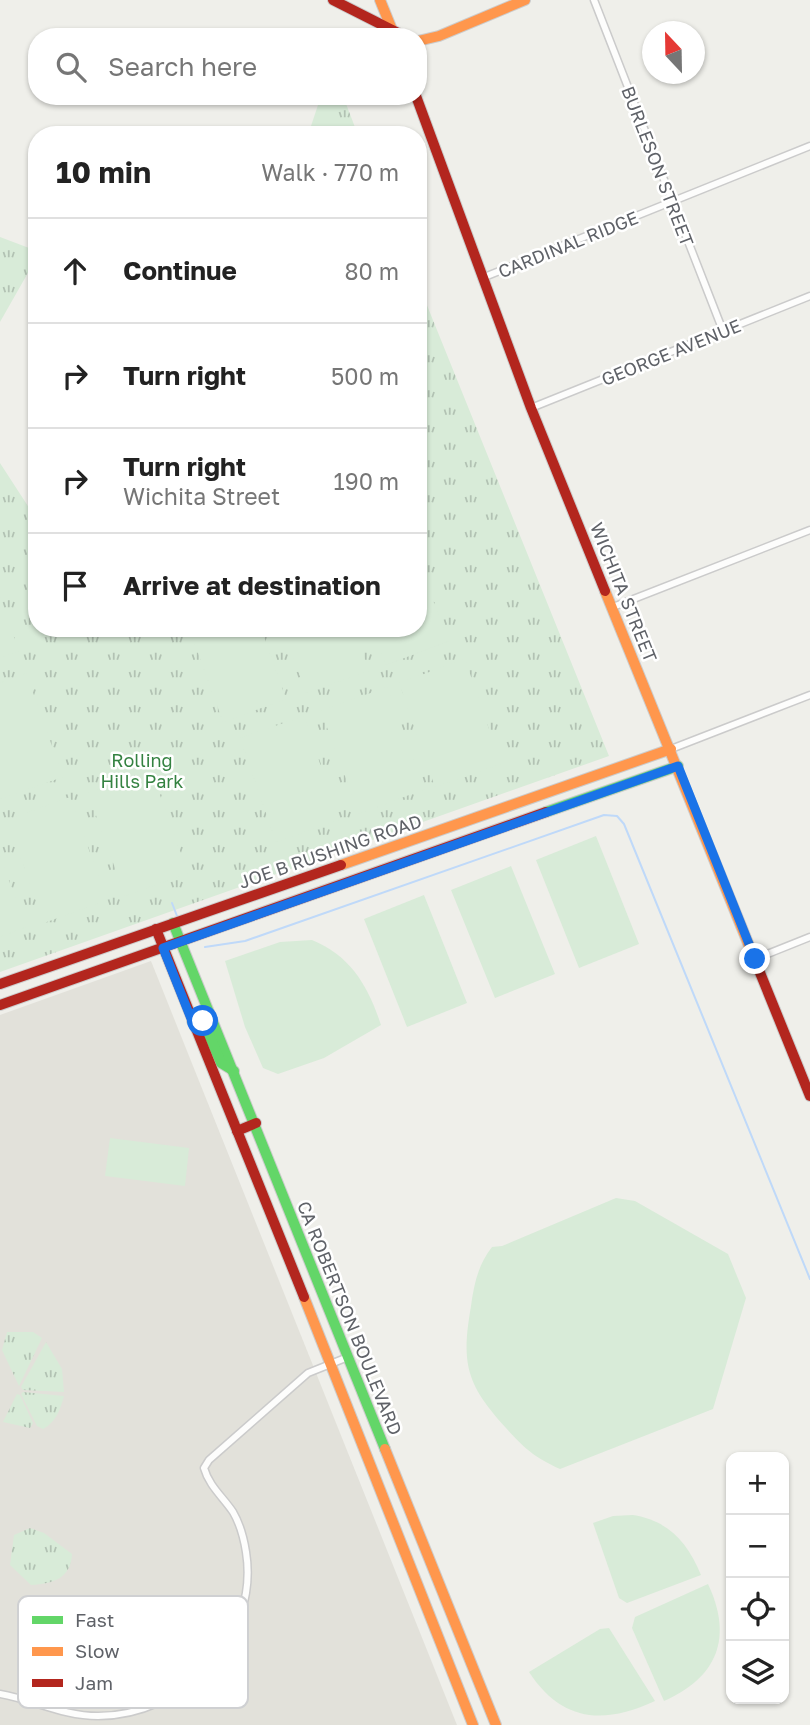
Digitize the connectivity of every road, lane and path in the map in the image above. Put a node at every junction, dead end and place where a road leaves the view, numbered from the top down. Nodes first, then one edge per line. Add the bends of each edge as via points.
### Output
1 (333, 0) edge
2 (380, 0) edge
3 (525, 0) edge
4 (594, 0) edge
5 (384, 28) edge
6 (391, 28) edge
7 (427, 39) edge
8 (419, 105) edge
9 (427, 126) edge
10 (427, 126) edge
11 (810, 146) edge
12 (672, 202) junction
13 (482, 278) junction
14 (810, 296) edge
15 (723, 331) junction
16 (531, 408) junction
17 (810, 530) edge
18 (612, 607) junction
19 (810, 695) edge
20 (671, 749) junction
21 (678, 766) junction
22 (173, 923) junction
23 (156, 929) junction
24 (810, 937) edge
25 (181, 942) junction
26 (163, 948) junction
27 (755, 959) junction
28 (0, 985) edge
29 (0, 1005) edge
30 (192, 1021) junction
31 (234, 1071) junction
32 (810, 1096) edge
33 (256, 1123) junction
34 (237, 1131) junction
35 (293, 1221) junction
36 (278, 1227) junction
37 (348, 1357) junction
38 (331, 1363) junction
39 (438, 1580) junction
40 (420, 1588) junction
41 (244, 1596) edge
42 (0, 1694) edge
43 (18, 1699) edge
44 (51, 1708) edge
45 (140, 1708) edge
46 (494, 1722) edge
47 (473, 1725) edge
48 (481, 1725) edge

1 - 5 street
2 - 6 street
3 - 7 street
4 - 12 street, BURLESON STREET
8 - 9 street, WICHITA STREET
10 - 13 street, WICHITA STREET
11 - 12 street, CARDINAL RIDGE
12 - 13 street, CARDINAL RIDGE
12 - 15 street, BURLESON STREET
13 - 16 street, WICHITA STREET
14 - 15 street, GEORGE AVENUE
15 - 16 street, GEORGE AVENUE
16 - 18 street, WICHITA STREET
17 - 18 street
18 - 20 street, WICHITA STREET
19 - 20 street
20 - 21 street, WICHITA STREET
20 - 22 street, JOE B RUSHING ROAD
21 - 25 street, JOE B RUSHING ROAD
21 - 27 street, WICHITA STREET
22 - 23 street, JOE B RUSHING ROAD
22 - 25 street, CA ROBERTSON BOULEVARD
23 - 26 street, CA ROBERTSON BOULEVARD
23 - 28 street, JOE B RUSHING ROAD
24 - 27 street
25 - 26 street, JOE B RUSHING ROAD
25 - 31 street, CA ROBERTSON BOULEVARD
26 - 29 street, JOE B RUSHING ROAD
26 - 30 street, CA ROBERTSON BOULEVARD
27 - 32 street, WICHITA STREET
30 - 31 street via 203,1021 221,1063
30 - 34 street, CA ROBERTSON BOULEVARD
31 - 33 street, CA ROBERTSON BOULEVARD
33 - 34 street
33 - 35 street, CA ROBERTSON BOULEVARD
34 - 36 street, CA ROBERTSON BOULEVARD
35 - 36 street
35 - 37 street, CA ROBERTSON BOULEVARD
36 - 38 street, CA ROBERTSON BOULEVARD
37 - 38 street
37 - 39 street, CA ROBERTSON BOULEVARD
38 - 40 street, CA ROBERTSON BOULEVARD
38 - 41 street via 297,1382 204,1468 240,1527 247,1553
39 - 40 street
39 - 46 street, CA ROBERTSON BOULEVARD
40 - 47 street, CA ROBERTSON BOULEVARD
42 - 43 street
44 - 45 street via 73,1714 118,1715
46 - 48 street

